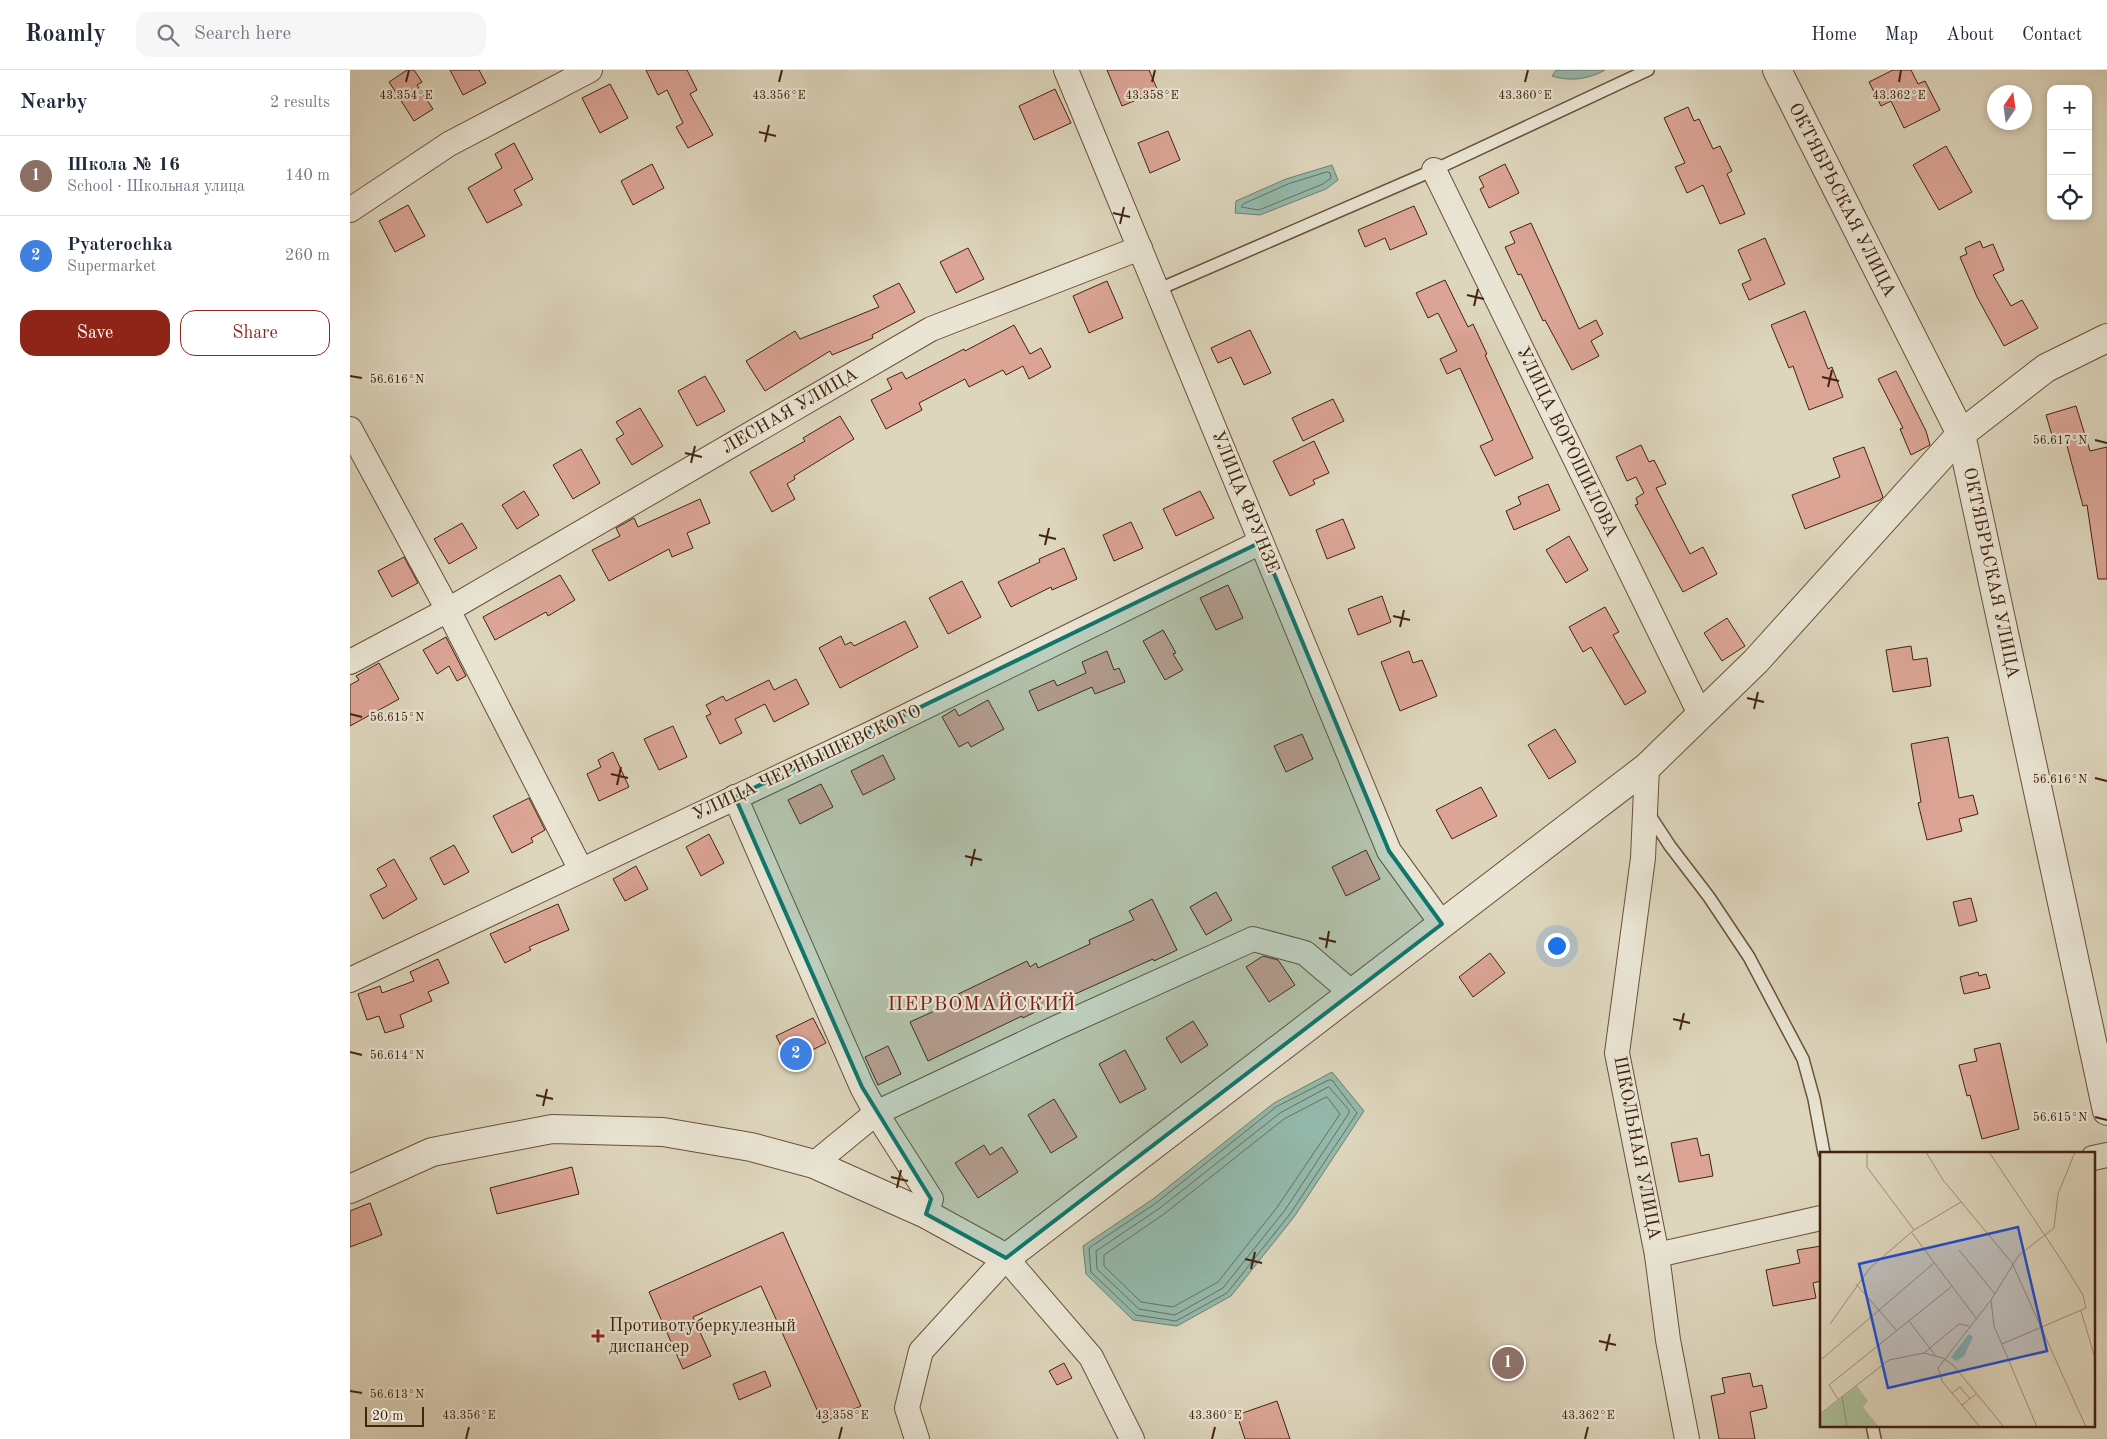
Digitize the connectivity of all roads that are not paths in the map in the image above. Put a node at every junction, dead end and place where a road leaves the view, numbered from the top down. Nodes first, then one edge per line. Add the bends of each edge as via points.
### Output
1 (590, 70) edge
2 (1066, 70) edge
3 (1648, 70) edge
4 (1776, 70) edge
5 (1434, 170) junction
6 (350, 210) edge
7 (1140, 248) junction
8 (1157, 290) junction
9 (2107, 338) edge
10 (350, 429) edge
11 (1961, 434) junction
12 (1261, 542) junction
13 (448, 610) junction
14 (350, 662) edge
15 (1700, 714) junction
16 (1647, 767) junction
17 (735, 797) junction
18 (1645, 808) junction
19 (581, 870) junction
20 (1442, 924) junction
21 (350, 980) edge
22 (1352, 993) junction
23 (2107, 1111) edge
24 (876, 1113) junction
25 (1824, 1152) edge
26 (2107, 1155) edge
27 (2094, 1158) edge
28 (814, 1164) junction
29 (350, 1189) edge
30 (926, 1214) junction
31 (1820, 1218) edge
32 (1657, 1256) junction
33 (1006, 1258) junction
34 (1872, 1426) edge
35 (918, 1439) edge
36 (1132, 1439) edge
37 (1687, 1439) edge
38 (1874, 1439) edge

1 - 6 street via 450,144
2 - 7 street, УЛИЦА ФРУНЗЕ
3 - 5 lane
4 - 11 street, ОКТЯБРЬСКАЯ УЛИЦА
5 - 8 lane
5 - 15 street, УЛИЦА ВОРОШИЛОВА
7 - 8 street, УЛИЦА ФРУНЗЕ
7 - 13 street, ЛЕСНАЯ УЛИЦА via 931,329
8 - 12 street, УЛИЦА ФРУНЗЕ
9 - 11 street via 2046,368
10 - 13 street
11 - 15 street via 1756,661
11 - 23 street, ОКТЯБРЬСКАЯ УЛИЦА
12 - 17 street, УЛИЦА ЧЕРНЫШЕВСКОГО
12 - 20 street, УЛИЦА ФРУНЗЕ via 1389,850
13 - 14 street, ЛЕСНАЯ УЛИЦА
13 - 19 street
15 - 16 street
16 - 18 street, ШКОЛЬНАЯ УЛИЦА
16 - 20 street
17 - 19 street, УЛИЦА ЧЕРНЫШЕВСКОГО
17 - 24 street
18 - 25 lane via 1749,957 1803,1059
18 - 32 street, ШКОЛЬНАЯ УЛИЦА via 1643,858 1617,1053
19 - 21 street, УЛИЦА ЧЕРНЫШЕВСКОГО
20 - 22 street
22 - 24 street via 1305,953 1253,939
22 - 33 street
24 - 28 street
24 - 30 street via 932,1199
26 - 27 street
28 - 29 street via 751,1147 663,1132 552,1129 432,1152
28 - 30 street
30 - 33 street
31 - 32 street
32 - 37 street, ШКОЛЬНАЯ УЛИЦА via 1668,1340
33 - 35 street via 921,1351 907,1408
33 - 36 street via 1091,1357
34 - 38 lane

